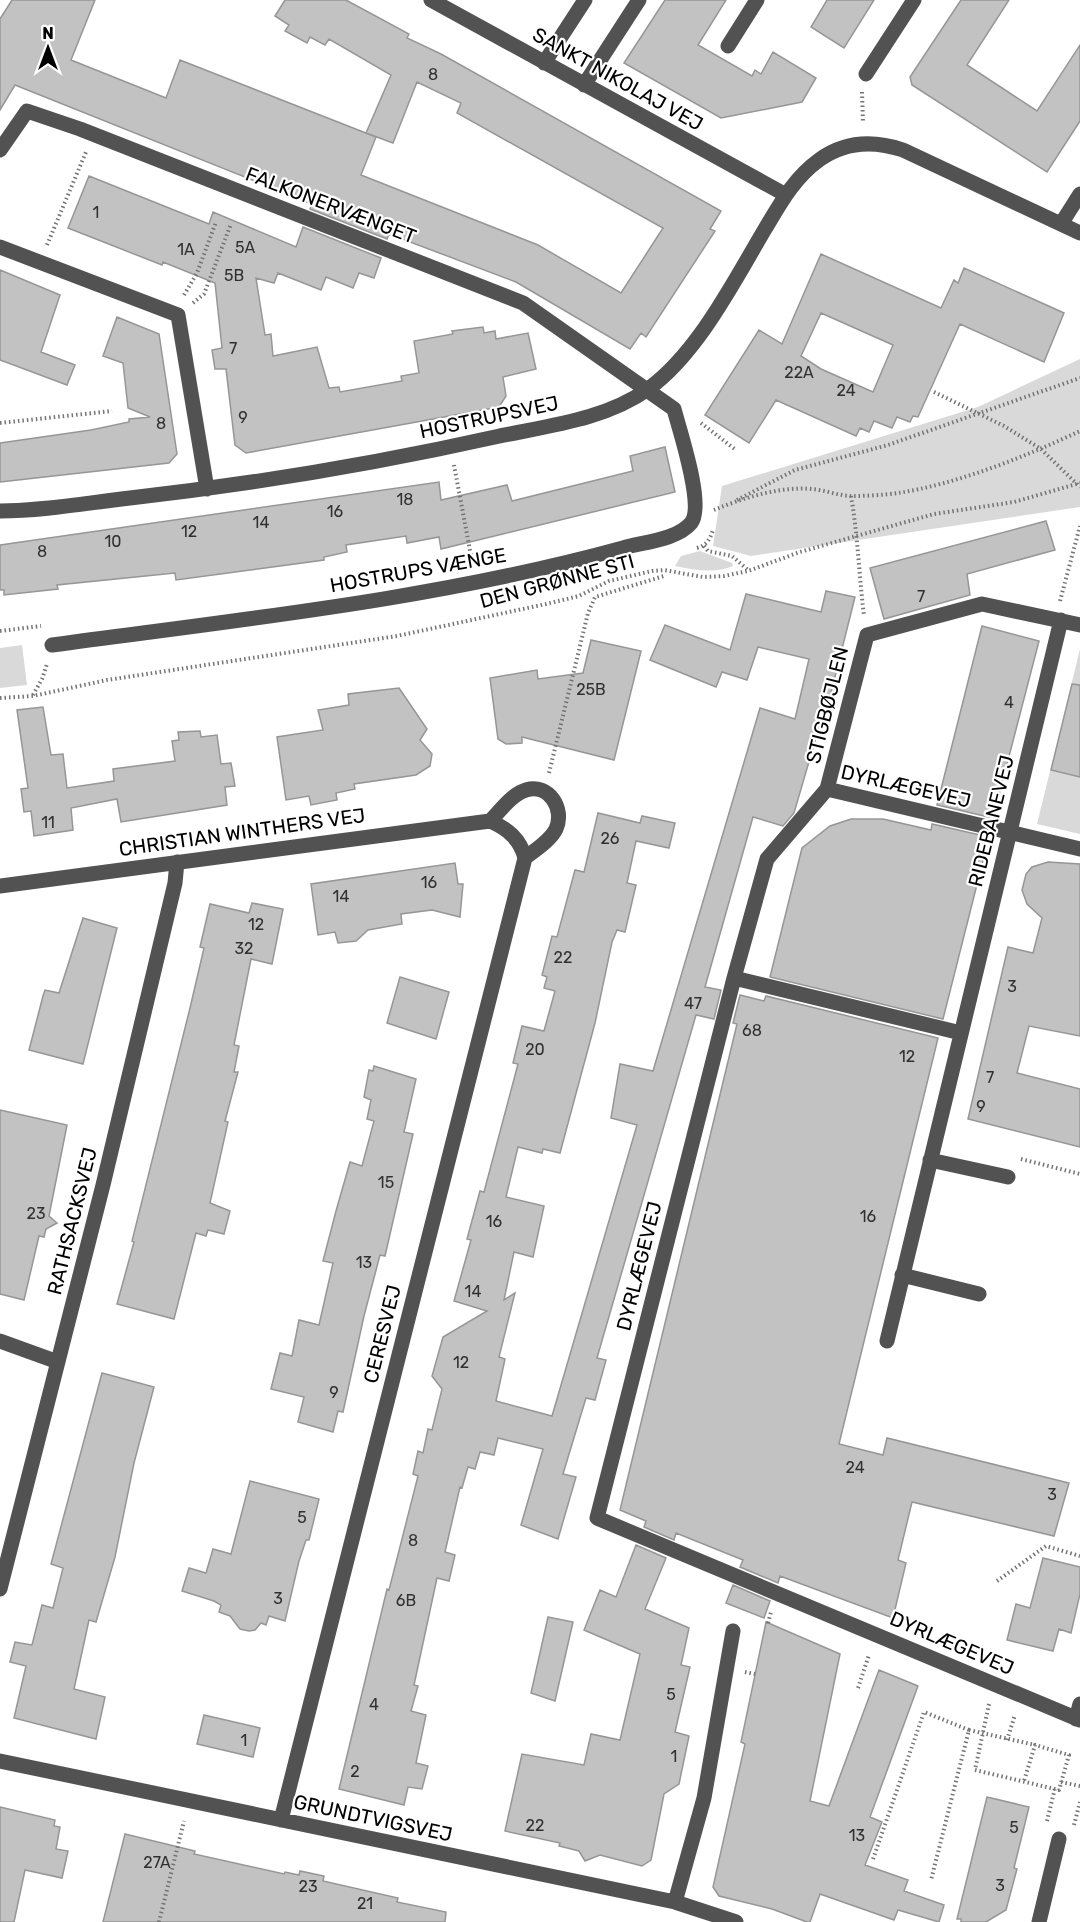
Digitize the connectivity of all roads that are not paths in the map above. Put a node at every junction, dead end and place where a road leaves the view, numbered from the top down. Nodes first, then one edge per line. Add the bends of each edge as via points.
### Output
1 (431, 0) edge
2 (585, 0) edge
3 (639, 0) edge
4 (757, 0) edge
5 (914, 0) edge
6 (728, 46) dead end
7 (544, 63) junction
8 (866, 74) road end
9 (584, 84) junction
10 (0, 150) edge
11 (1080, 194) edge
12 (786, 195) junction
13 (1061, 224) junction
14 (1080, 232) edge
15 (0, 247) edge
16 (648, 389) junction
17 (207, 489) junction
18 (0, 511) edge
19 (1061, 620) junction
20 (1080, 625) edge
21 (52, 645) road end
22 (827, 789) junction
23 (490, 821) junction
24 (1010, 832) junction
25 (1080, 849) edge
26 (525, 858) junction
27 (177, 862) junction
28 (0, 886) edge
29 (734, 978) junction
30 (961, 1033) junction
31 (930, 1160) junction
32 (1008, 1177) dead end
33 (902, 1275) junction
34 (980, 1294) dead end
35 (0, 1341) edge
36 (886, 1341) dead end
37 (58, 1362) junction
38 (0, 1589) edge
39 (733, 1631) dead end
40 (1080, 1704) edge
41 (1078, 1720) edge
42 (0, 1761) edge
43 (281, 1820) junction
44 (1059, 1839) road end
45 (675, 1902) junction
46 (707, 1917) edge
47 (736, 1922) edge
48 (1039, 1922) edge

1 - 7 street, SANKT NIKOLAJ VEJ
2 - 7 street
3 - 9 street
4 - 6 street
5 - 8 street
7 - 9 street, SANKT NIKOLAJ VEJ
9 - 12 street, SANKT NIKOLAJ VEJ
10 - 16 street, FALKONERVÆNGET via 27,111 94,135 523,303
11 - 13 street
12 - 13 street, HOSTRUPSVEJ via 803,174 838,148 863,142 882,143
12 - 16 street, HOSTRUPSVEJ via 682,357
13 - 14 street
15 - 17 street via 176,314
16 - 17 street, HOSTRUPSVEJ via 597,415 310,474
16 - 21 street, HOSTRUPS VÆNGE via 674,409 695,498 695,515 687,526 671,535 476,583 315,610
17 - 18 street, HOSTRUPSVEJ
19 - 20 street, STIGBØJLEN
19 - 22 street, STIGBØJLEN via 982,604 867,635
19 - 24 street, RIDEBANEVEJ
22 - 24 street, DYRLÆGEVEJ
22 - 29 street, DYRLÆGEVEJ via 767,858
23 - 26 street via 513,835
23 - 26 street via 525,790 550,795 559,810 559,819 551,836
23 - 27 street, CHRISTIAN WINTHERS VEJ
24 - 25 street, DYRLÆGEVEJ
24 - 30 street, RIDEBANEVEJ
26 - 43 street, CERESVEJ
27 - 28 street, CHRISTIAN WINTHERS VEJ
27 - 37 street, RATHSACKSVEJ via 173,895
29 - 30 street
29 - 41 street, DYRLÆGEVEJ via 597,1518
30 - 31 street, RIDEBANEVEJ
31 - 32 street
31 - 33 street, RIDEBANEVEJ
33 - 34 street
33 - 36 street, RIDEBANEVEJ
35 - 37 street
37 - 38 street, RATHSACKSVEJ
39 - 45 street via 704,1798
40 - 41 street
42 - 43 street, GRUNDTVIGSVEJ
43 - 45 street, GRUNDTVIGSVEJ
44 - 48 street
45 - 46 street, GRUNDTVIGSVEJ
46 - 47 street, GRUNDTVIGSVEJ

